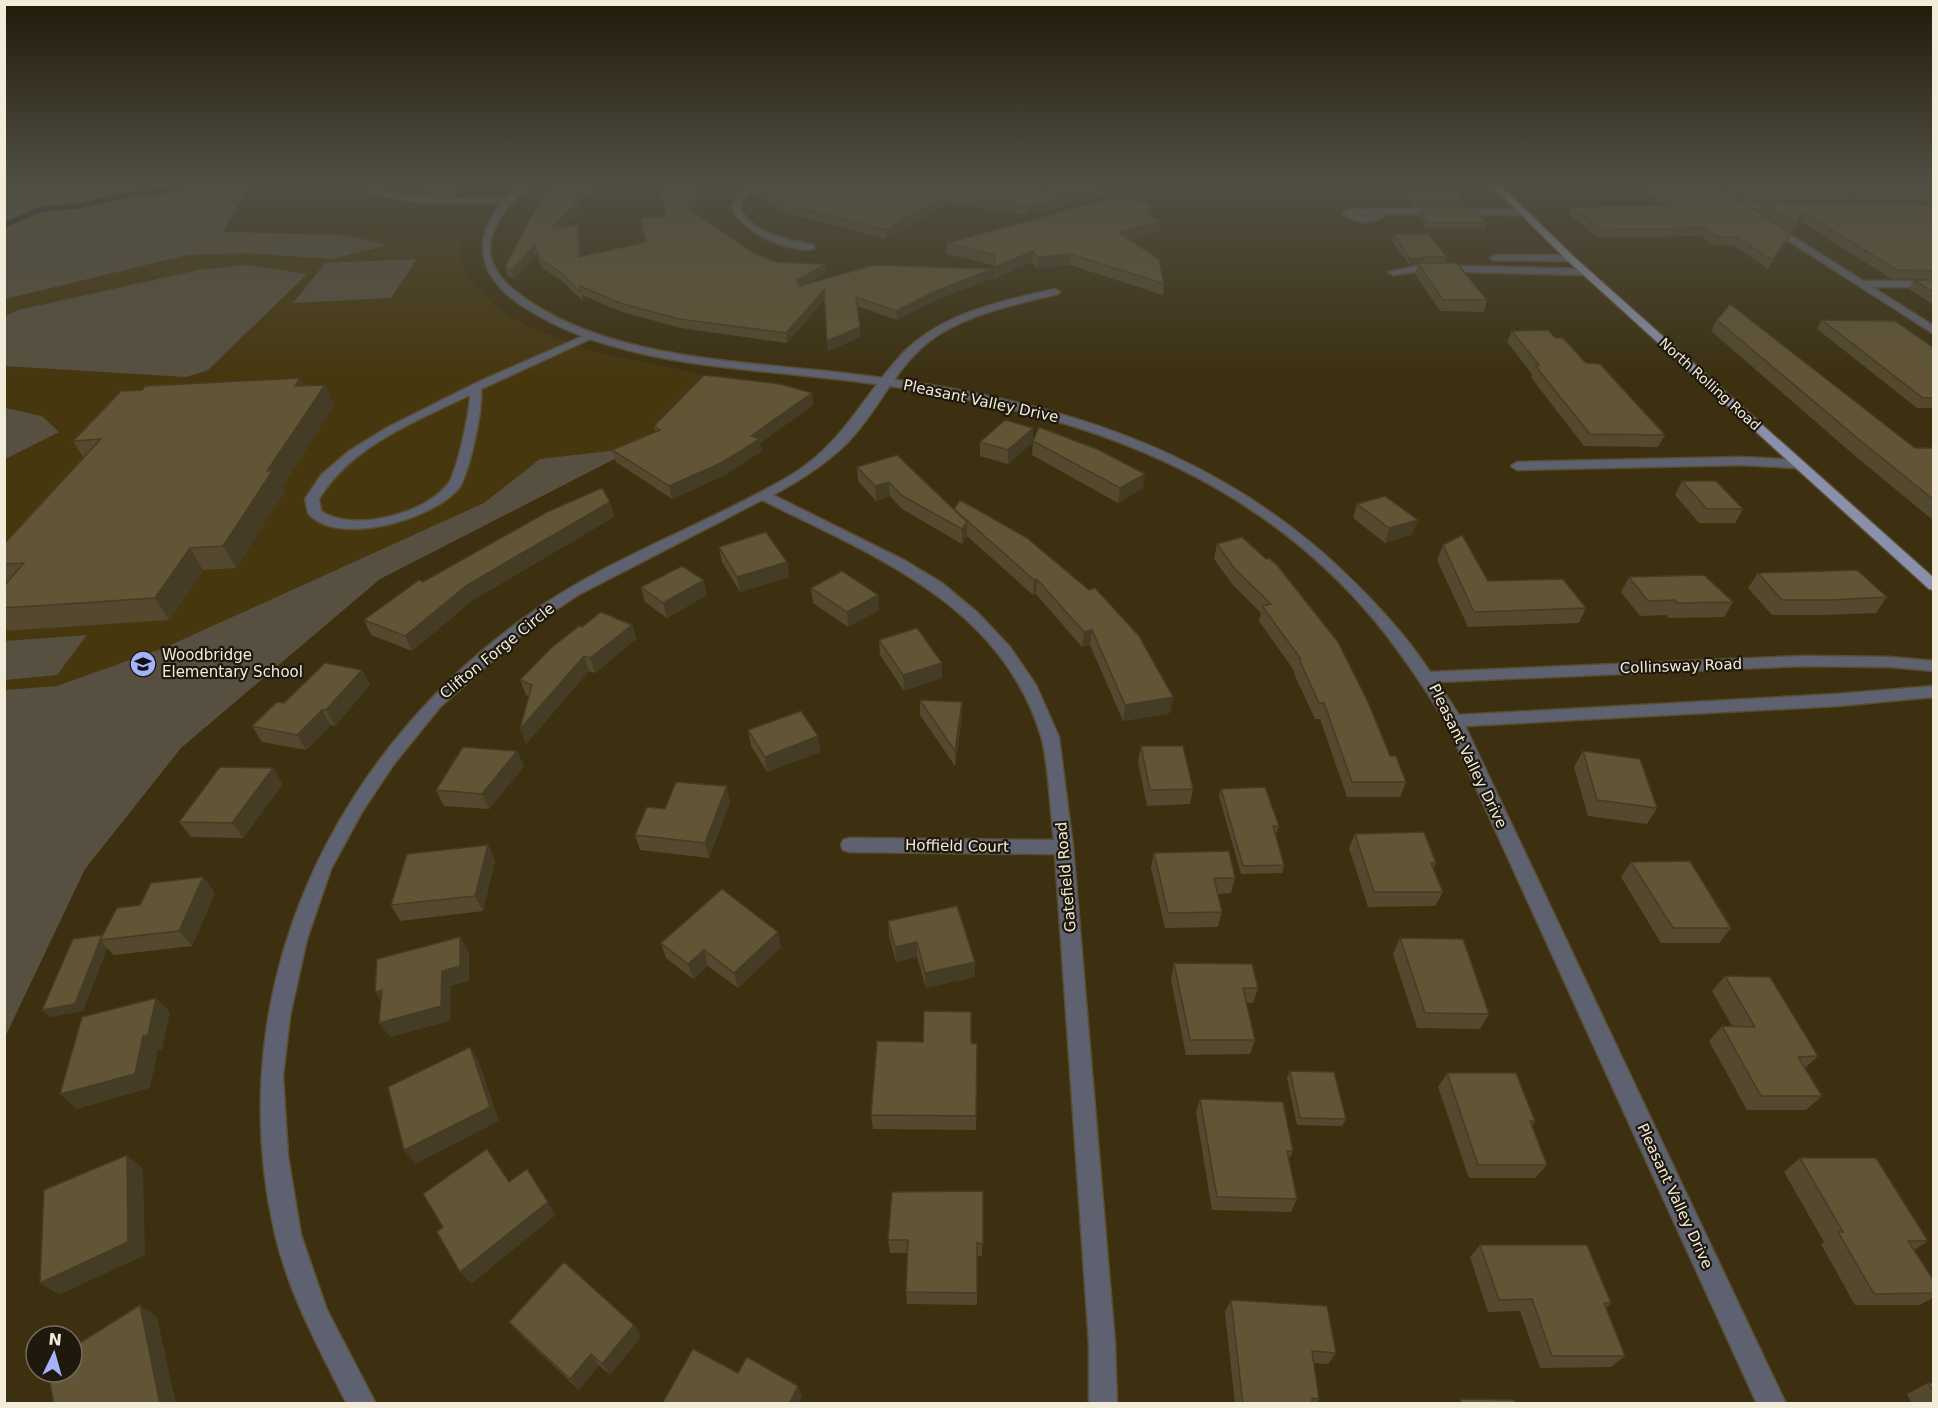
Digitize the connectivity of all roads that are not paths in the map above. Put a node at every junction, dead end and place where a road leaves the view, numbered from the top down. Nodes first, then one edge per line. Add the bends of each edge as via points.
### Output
1 (486, 246) edge
2 (806, 246) edge
3 (1557, 246) edge
4 (1802, 246) edge
5 (811, 247) dead end
6 (1470, 258) dead end
7 (1570, 258) junction
8 (1447, 264) junction
9 (1393, 272) dead end
10 (1586, 272) junction
11 (1860, 284) junction
12 (1934, 284) edge
13 (1055, 292) dead end
14 (1934, 331) edge
15 (594, 335) junction
16 (888, 382) junction
17 (476, 389) junction
18 (1798, 464) junction
19 (1517, 465) dead end
20 (764, 496) junction
21 (1934, 586) edge
22 (1934, 666) edge
23 (1429, 677) junction
24 (1934, 691) edge
25 (1454, 721) junction
26 (850, 845) dead end
27 (1064, 847) junction
28 (362, 1404) edge
29 (1103, 1404) edge
30 (1772, 1404) edge

1 - 15 street, Pleasant Valley Drive via 485,256 491,270 505,287 526,304
2 - 5 street
3 - 7 main road, North Rolling Road
4 - 11 street
6 - 8 street
7 - 8 street via 1482,258
7 - 10 main road, North Rolling Road
8 - 9 street
8 - 10 street
10 - 18 main road, North Rolling Road
11 - 12 street
11 - 14 street
13 - 16 street, Clifton Forge Circle via 996,305 934,333 906,357
15 - 16 street, Pleasant Valley Drive via 672,355
15 - 17 street
16 - 20 street, Clifton Forge Circle via 843,440 796,478
16 - 23 street, Pleasant Valley Drive via 1060,416 1164,456 1218,484 1266,513 1350,583
17 - 17 street via 396,427 348,457 318,486 312,499 313,509 339,524 358,525 385,523 429,508 455,484 477,404
18 - 19 street
18 - 21 main road, North Rolling Road
20 - 27 street, Gatefield Road via 900,563 937,586 973,616 1004,651 1030,688 1050,737
20 - 28 street, Clifton Forge Circle via 573,592 528,622 480,662 435,702 388,760 355,808 322,869 297,939 279,1016 272,1076 276,1156 292,1245 316,1316
22 - 23 street, Collinsway Road via 1803,661
23 - 25 street, Pleasant Valley Drive
24 - 25 street
25 - 30 street, Pleasant Valley Drive
26 - 27 street, Hoffield Court
27 - 29 street, Gatefield Road via 1102,1343

